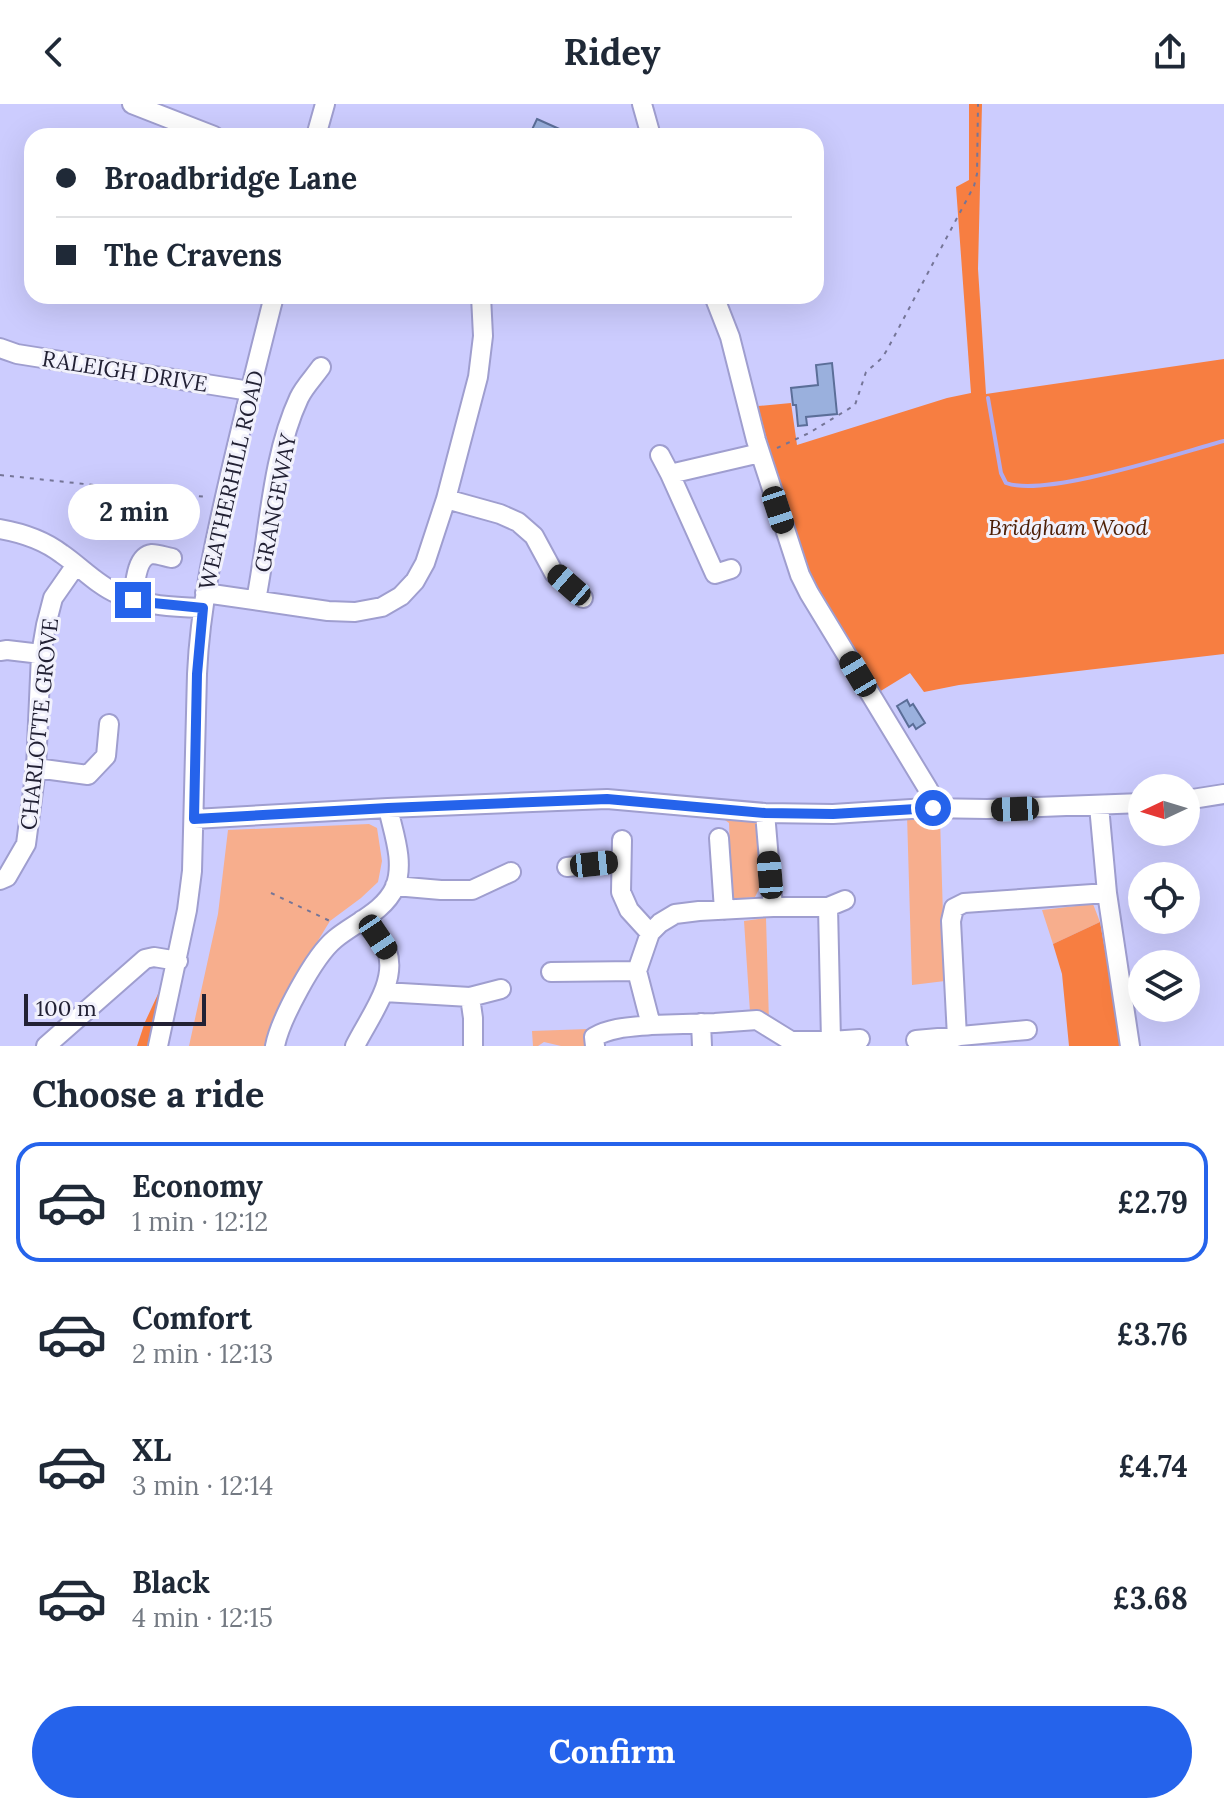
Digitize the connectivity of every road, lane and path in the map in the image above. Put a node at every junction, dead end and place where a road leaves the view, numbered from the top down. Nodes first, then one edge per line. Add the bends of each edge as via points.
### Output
1 (132, 104) edge
2 (325, 104) edge
3 (642, 104) edge
4 (978, 104) edge
5 (194, 128) edge
6 (323, 128) edge
7 (649, 128) edge
8 (272, 304) edge
9 (481, 304) edge
10 (717, 304) edge
11 (0, 348) edge
12 (321, 367) dead end
13 (250, 391) junction
14 (760, 453) junction
15 (660, 455) dead end
16 (670, 474) junction
17 (0, 475) edge
18 (446, 499) junction
19 (224, 500) junction
20 (0, 529) edge
21 (172, 558) dead end
22 (76, 565) junction
23 (721, 578) dead end
24 (583, 598) dead end
25 (133, 600) junction
26 (204, 600) junction
27 (256, 600) junction
28 (0, 651) edge
29 (41, 654) junction
30 (109, 724) dead end
31 (36, 768) junction
32 (1224, 794) edge
33 (1200, 798) edge
34 (1128, 804) edge
35 (1099, 806) junction
36 (388, 808) junction
37 (933, 808) junction
38 (765, 813) junction
39 (194, 819) junction
40 (719, 838) dead end
41 (622, 840) dead end
42 (620, 861) junction
43 (567, 867) dead end
44 (511, 872) dead end
45 (0, 880) edge
46 (395, 886) junction
47 (271, 893) dead end
48 (1107, 893) junction
49 (773, 907) junction
50 (724, 910) junction
51 (355, 925) junction
52 (650, 933) junction
53 (178, 961) junction
54 (637, 971) junction
55 (551, 972) dead end
56 (501, 989) dead end
57 (384, 992) junction
58 (470, 997) junction
59 (701, 1023) junction
60 (651, 1025) junction
61 (1027, 1030) dead end
62 (860, 1039) dead end
63 (970, 1039) edge
64 (916, 1040) dead end
65 (828, 1043) edge
66 (46, 1046) edge
67 (158, 1046) edge
68 (275, 1046) edge
69 (355, 1046) edge
70 (473, 1046) edge
71 (595, 1046) edge
72 (702, 1046) edge
73 (1130, 1046) edge

1 - 5 street
2 - 6 street
3 - 7 street
4 - 14 path via 976,181 887,350 866,372 855,405 792,442
8 - 13 street, WEATHERHILL ROAD
9 - 18 street via 478,377
10 - 14 street
11 - 13 street, RALEIGH DRIVE
12 - 27 street, GRANGEWAY via 299,395 286,434
13 - 19 street, WEATHERHILL ROAD
14 - 16 street
14 - 37 street via 804,584 924,782
15 - 16 street
16 - 23 street
17 - 19 path
18 - 24 street via 518,522 534,536 554,573
18 - 27 street via 415,581 382,607 328,611
19 - 26 street, WEATHERHILL ROAD
20 - 22 street via 40,540
21 - 25 street via 143,558
22 - 25 street
22 - 29 street, CHARLOTTE GROVE via 53,598
25 - 26 street
26 - 27 street
26 - 39 street, WEATHERHILL ROAD
28 - 29 street
29 - 31 street, CHARLOTTE GROVE
30 - 31 street via 106,756 88,775
31 - 45 street, CHARLOTTE GROVE via 26,844
32 - 33 street
34 - 35 street
35 - 37 street
35 - 48 street
36 - 38 street via 607,799
36 - 39 street
36 - 46 street via 399,863
37 - 38 street
38 - 49 street
39 - 53 street, WEATHERHILL ROAD
40 - 50 street
41 - 42 street
42 - 43 street
42 - 52 street via 621,892
44 - 46 street via 472,890
46 - 51 street
47 - 51 path
48 - 63 street via 964,903 954,908 951,921
48 - 73 street
49 - 50 street
49 - 65 street via 837,904
50 - 52 street via 675,914
51 - 57 street via 378,937 387,950 390,975
51 - 68 street via 319,955 283,1020
52 - 54 street
53 - 66 street via 145,959
53 - 67 street, WEATHERHILL ROAD
54 - 55 street via 581,965
54 - 60 street
56 - 58 street
57 - 58 street
57 - 69 street
58 - 70 street
59 - 60 street
59 - 65 street via 757,1020 791,1041
59 - 72 street
60 - 71 street via 603,1032 594,1037
61 - 63 street
62 - 65 street
63 - 64 street

